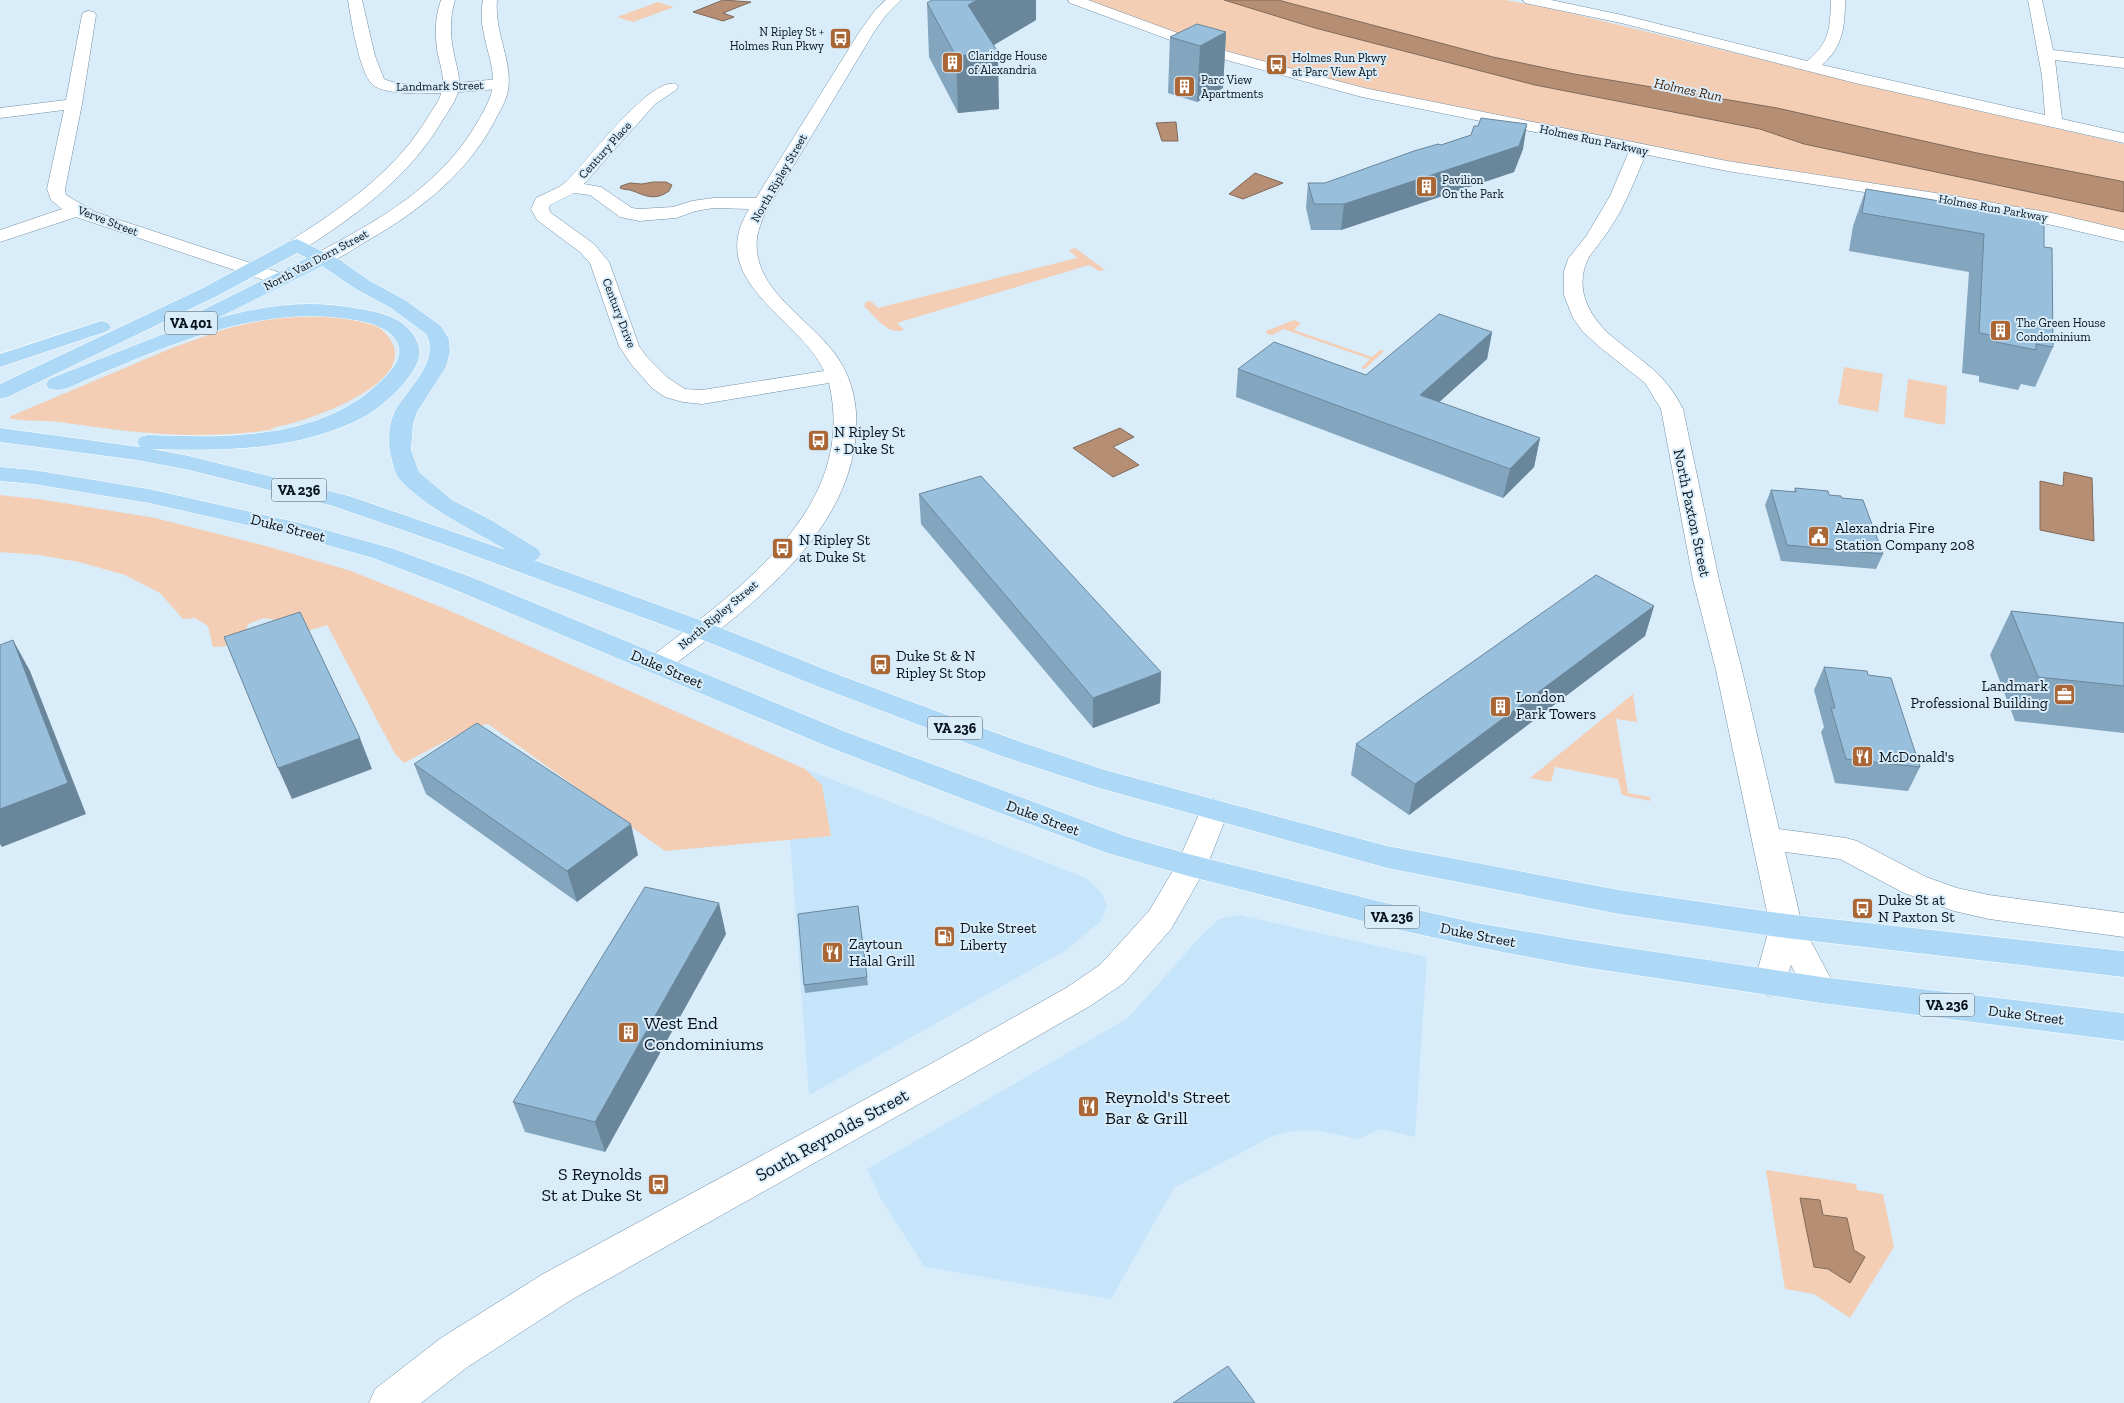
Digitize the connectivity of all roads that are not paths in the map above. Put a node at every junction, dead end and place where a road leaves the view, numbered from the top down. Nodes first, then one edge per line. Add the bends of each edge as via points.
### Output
1 (356, 0) edge
2 (448, 0) edge
3 (490, 0) edge
4 (894, 0) edge
5 (1075, 0) edge
6 (1530, 0) edge
7 (1838, 0) edge
8 (2035, 0) edge
9 (89, 15) dead end
10 (2046, 54) junction
11 (2124, 63) edge
12 (1811, 66) junction
13 (500, 84) junction
14 (450, 87) junction
15 (670, 88) dead end
16 (74, 104) junction
17 (0, 113) edge
18 (2054, 123) junction
19 (2124, 138) edge
20 (1639, 149) junction
21 (571, 187) junction
22 (759, 209) junction
23 (77, 210) junction
24 (0, 236) edge
25 (2124, 236) edge
26 (297, 245) junction
27 (322, 258) junction
28 (252, 269) junction
29 (280, 279) junction
30 (210, 292) junction
31 (0, 361) edge
32 (837, 375) junction
33 (57, 384) junction
34 (3, 400) edge
35 (4, 435) edge
36 (0, 474) edge
37 (578, 586) junction
38 (702, 630) junction
39 (657, 664) junction
40 (1214, 810) junction
41 (1766, 838) junction
42 (1192, 866) junction
43 (2124, 925) edge
44 (1786, 926) junction
45 (2124, 964) edge
46 (1770, 983) junction
47 (1821, 990) junction
48 (2124, 1027) edge
49 (389, 1403) edge

1 - 14 street, Landmark Street via 361,32 376,80 395,88
2 - 14 street, North Van Dorn Street / VA 401 via 444,23
3 - 13 street, North Van Dorn Street / VA 401 via 487,16 501,72
4 - 22 street, North Ripley Street via 867,31
5 - 20 street, Holmes Run Parkway via 1191,44 1321,82
6 - 12 street via 1622,19
7 - 12 street via 1833,44
8 - 10 street
9 - 16 street, Verve Street
10 - 11 street
10 - 18 street
12 - 18 street
13 - 14 street, Landmark Street
13 - 27 street, North Van Dorn Street / VA 401 via 492,110 477,139 434,187 359,239
14 - 26 street, North Van Dorn Street / VA 401 via 421,144 354,207
15 - 21 street, Century Place via 649,101
16 - 17 street
16 - 23 street, Verve Street via 56,189 60,200
18 - 19 street
20 - 25 street, Holmes Run Parkway via 1942,199
20 - 41 street, North Paxton Street via 1618,200 1579,257 1573,272 1573,293 1583,319 1592,331 1658,383 1672,409 1706,580
21 - 22 street, Century Place via 595,191 627,213 639,215 676,212 692,206 708,210
21 - 32 street, Century Drive via 542,202 540,209 544,216 587,248 599,262 629,346 660,383 683,395 702,397
22 - 32 street, North Ripley Street via 748,232 747,254 760,285 831,363
23 - 24 street
23 - 28 street, Verve Street
26 - 27 main road
26 - 28 main road, North Van Dorn Street / VA 401
27 - 29 main road, North Van Dorn Street / VA 401
27 - 37 main road via 413,314 434,330 440,340 435,367 406,412 402,424 400,450 408,475 444,505 482,525
28 - 29 street, Verve Street
28 - 30 main road, North Van Dorn Street / VA 401
29 - 33 main road, North Van Dorn Street / VA 401
30 - 31 main road
30 - 34 main road, North Van Dorn Street / VA 401
32 - 38 street, North Ripley Street via 844,396 845,436 834,479 822,506 794,546 743,598
33 - 34 main road, North Van Dorn Street / VA 401
33 - 35 main road via 174,338 220,324 284,311 336,310 378,319 402,333 408,342 410,356 382,395 350,415 294,433 211,444
35 - 37 main road, VA 236 via 137,453 341,501 446,536
36 - 39 main road, Duke Street / VA 236 via 150,496 300,530 382,553
37 - 38 main road, VA 236
38 - 39 street, North Ripley Street
38 - 40 main road, VA 236 via 1011,749
39 - 42 main road, Duke Street / VA 236 via 836,739 994,800 1118,845
40 - 42 street, South Reynolds Street
40 - 44 main road, VA 236 via 1424,865 1619,902
41 - 43 street via 1846,849 1915,885 1989,907
41 - 44 street, North Paxton Street
42 - 46 main road, Duke Street / VA 236 via 1476,935
42 - 49 street, South Reynolds Street via 1146,939 1112,974 1078,998 572,1278 455,1352
44 - 45 main road, VA 236
44 - 46 street, North Paxton Street
44 - 47 street, North Paxton Street
46 - 47 main road, Duke Street / VA 236
47 - 48 main road, Duke Street / VA 236

